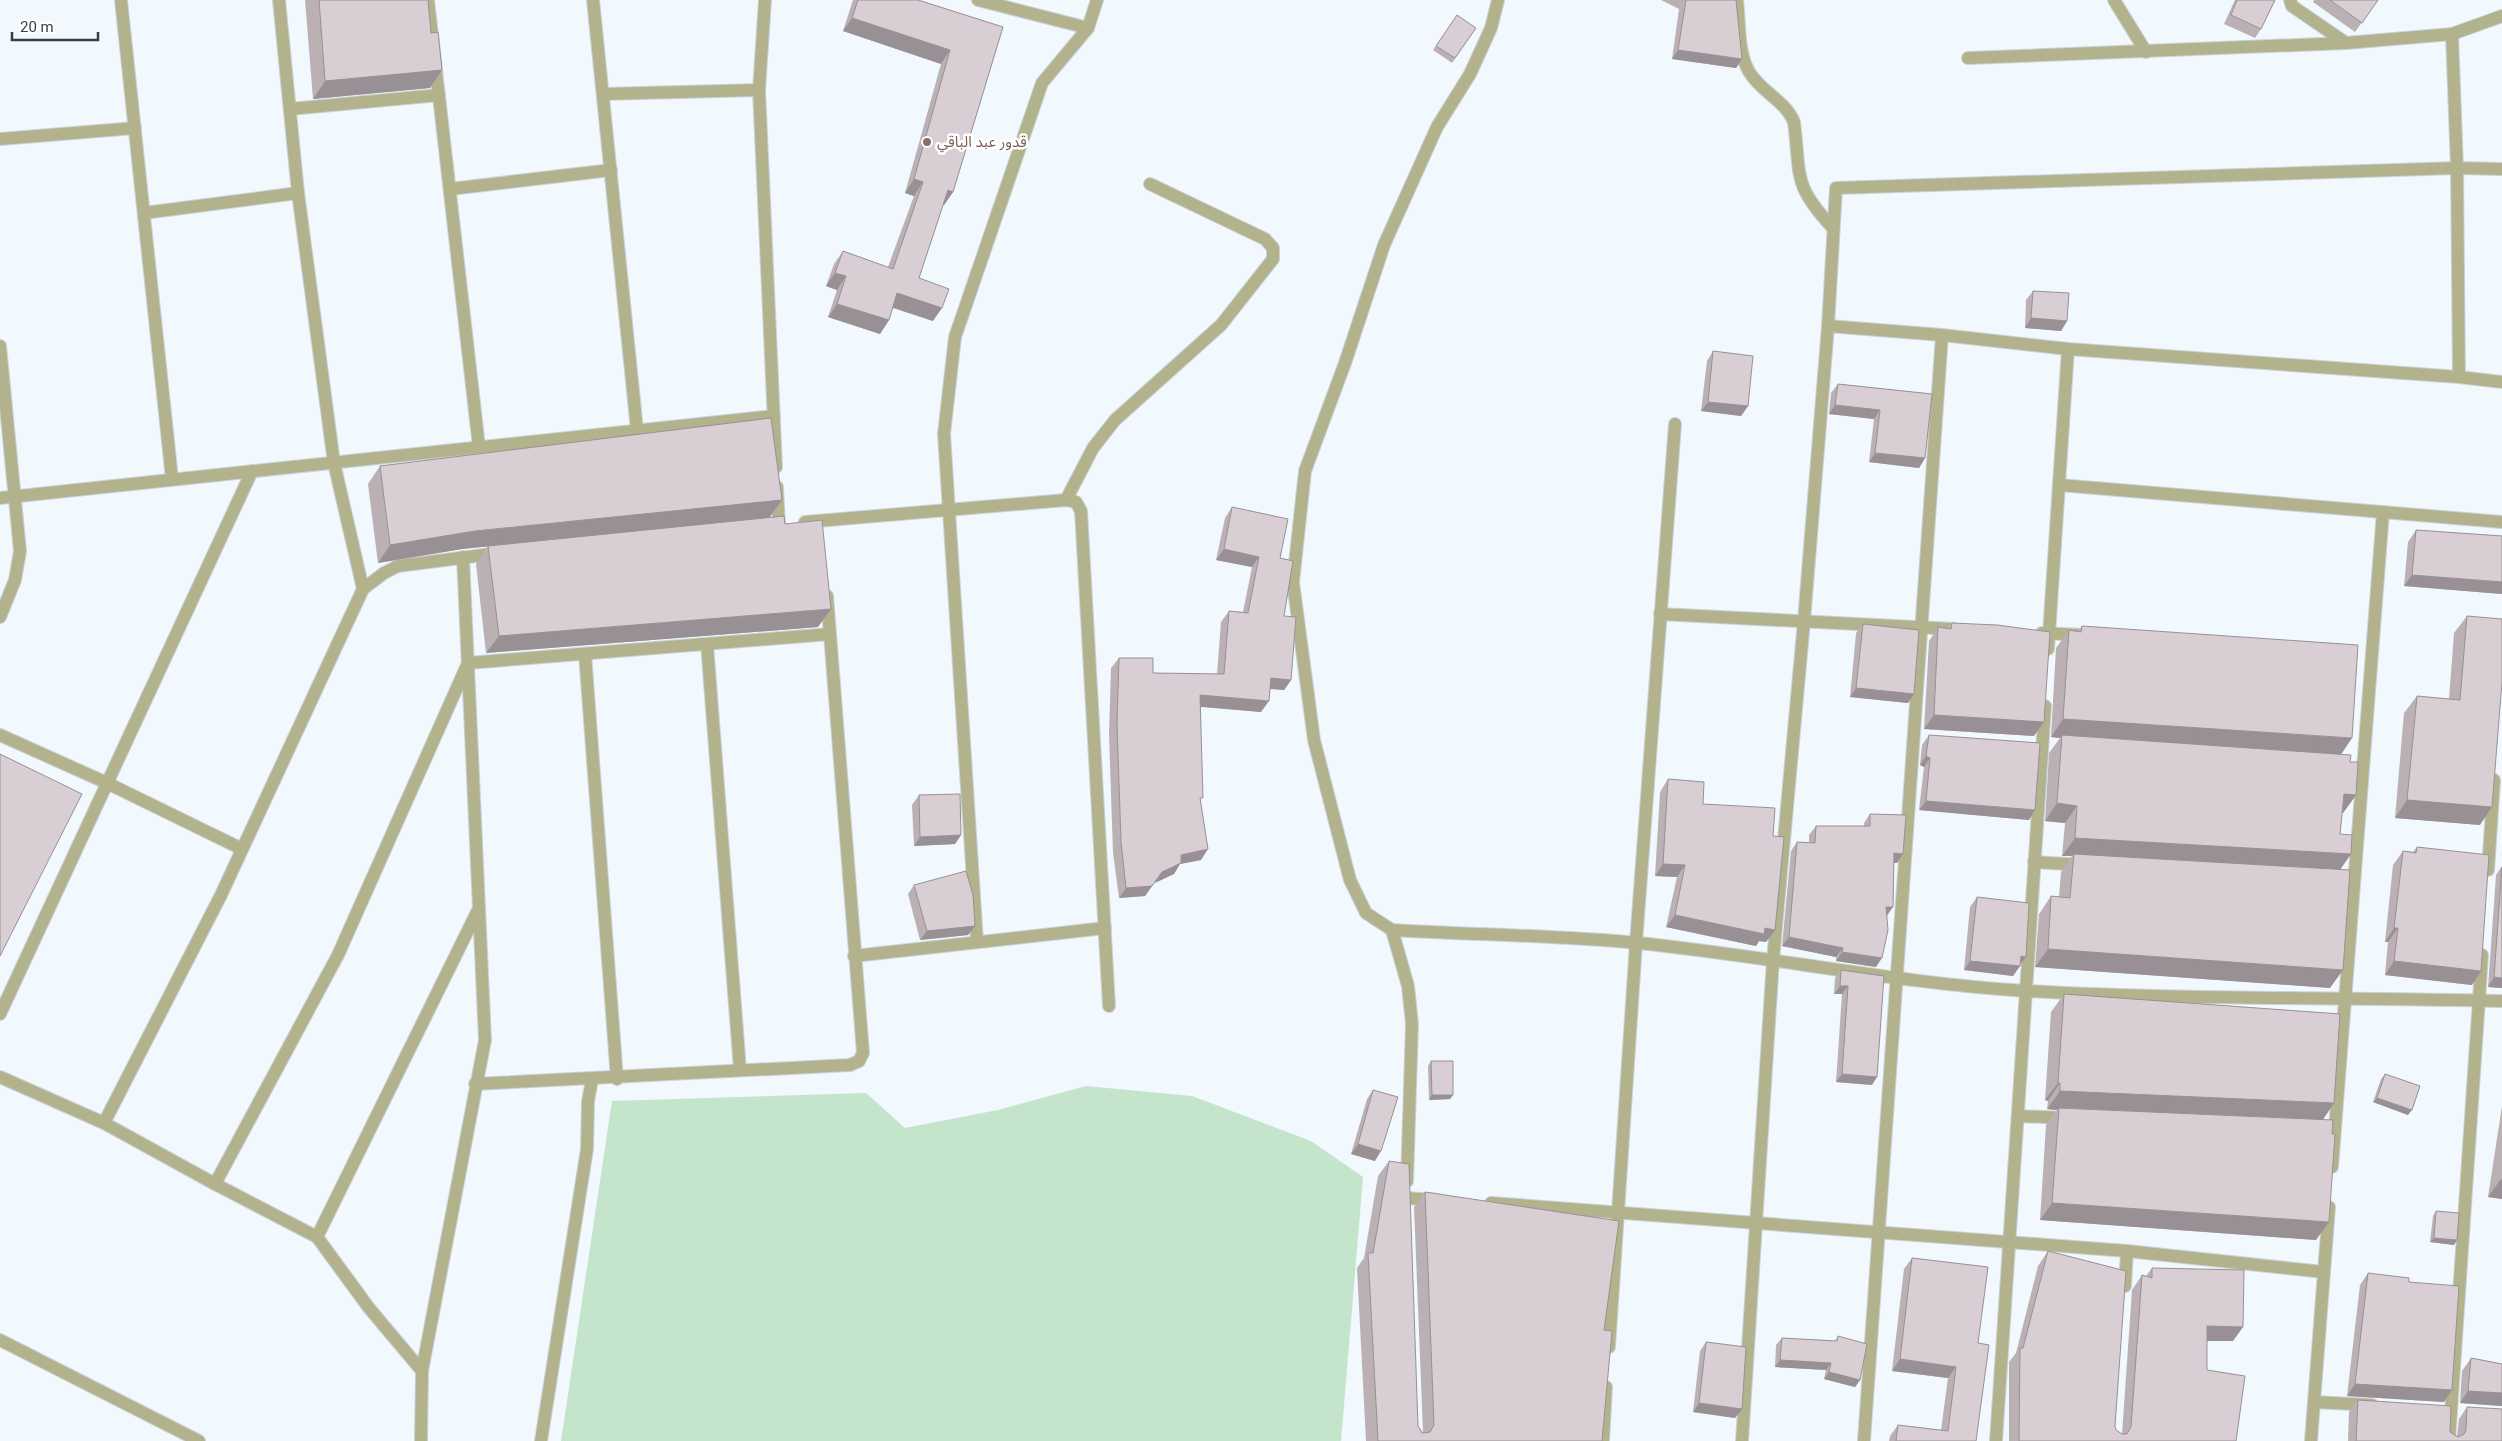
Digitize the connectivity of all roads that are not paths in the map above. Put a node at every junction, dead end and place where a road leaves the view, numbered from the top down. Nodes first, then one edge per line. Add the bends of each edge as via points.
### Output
1 (121, 0) edge
2 (279, 0) edge
3 (428, 0) edge
4 (594, 0) edge
5 (765, 0) edge
6 (978, 0) edge
7 (1097, 0) edge
8 (1498, 0) edge
9 (1737, 0) edge
10 (2114, 0) edge
11 (2290, 0) edge
12 (2502, 16) edge
13 (1088, 28) junction
14 (2452, 34) junction
15 (2346, 43) junction
16 (2146, 52) junction
17 (1968, 58) dead end
18 (759, 90) junction
19 (603, 94) junction
20 (439, 95) junction
21 (290, 110) junction
22 (135, 128) junction
23 (0, 139) edge
24 (2457, 168) junction
25 (2502, 169) edge
26 (611, 170) junction
27 (1150, 184) dead end
28 (450, 189) junction
29 (298, 193) junction
30 (144, 213) junction
31 (1832, 227) junction
32 (1828, 326) junction
33 (1942, 335) junction
34 (0, 346) edge
35 (2068, 349) junction
36 (2459, 377) junction
37 (2502, 382) edge
38 (774, 416) junction
39 (1675, 424) dead end
40 (637, 430) junction
41 (479, 447) junction
42 (334, 463) junction
43 (252, 471) junction
44 (172, 479) junction
45 (2059, 485) junction
46 (14, 496) junction
47 (0, 498) edge
48 (1066, 500) junction
49 (948, 511) junction
50 (2383, 512) junction
51 (2502, 522) edge
52 (513, 552) edge
53 (463, 557) junction
54 (826, 587) edge
55 (363, 589) junction
56 (1660, 614) junction
57 (0, 617) edge
58 (1804, 621) junction
59 (1922, 627) junction
60 (1971, 630) edge
61 (2030, 633) edge
62 (830, 634) junction
63 (2049, 634) junction
64 (2098, 636) edge
65 (708, 644) junction
66 (585, 654) junction
67 (2048, 661) edge
68 (468, 663) junction
69 (2046, 689) edge
70 (0, 735) edge
71 (2494, 771) edge
72 (107, 783) junction
73 (242, 849) junction
74 (2034, 862) junction
75 (2092, 865) edge
76 (2487, 881) edge
77 (479, 908) junction
78 (1105, 928) junction
79 (1392, 930) junction
80 (2483, 940) edge
81 (977, 942) junction
82 (1636, 943) junction
83 (854, 956) junction
84 (1773, 960) junction
85 (1897, 978) junction
86 (2026, 991) junction
87 (2345, 1000) junction
88 (2479, 1000) junction
89 (2502, 1001) edge
90 (1109, 1006) dead end
91 (0, 1014) edge
92 (740, 1070) junction
93 (0, 1077) edge
94 (617, 1079) junction
95 (592, 1080) junction
96 (475, 1084) junction
97 (2018, 1116) junction
98 (2077, 1119) edge
99 (104, 1123) junction
100 (2332, 1177) edge
101 (215, 1184) junction
102 (2330, 1196) edge
103 (1444, 1200) edge
104 (1473, 1202) edge
105 (1618, 1212) junction
106 (1756, 1224) junction
107 (1879, 1232) junction
108 (317, 1238) junction
109 (2009, 1241) junction
110 (2128, 1251) junction
111 (2324, 1272) junction
112 (2124, 1298) edge
113 (0, 1340) edge
114 (422, 1371) junction
115 (2314, 1402) junction
116 (2383, 1406) edge
117 (2446, 1410) junction
118 (2468, 1411) edge
119 (199, 1441) edge
120 (421, 1441) edge
121 (541, 1441) edge
122 (1603, 1441) edge
123 (1742, 1441) edge
124 (1864, 1441) edge
125 (1996, 1441) edge
126 (2311, 1441) edge
127 (2449, 1441) edge

1 - 22 street
2 - 21 street
3 - 20 street
4 - 19 street
5 - 18 street
6 - 13 street
7 - 13 street
8 - 79 street via 1491,28 1470,74 1437,127 1384,245 1304,480 1293,582 1314,740 1350,880 1366,913
9 - 31 street via 1747,69 1791,114 1800,180 1807,197
10 - 16 street
11 - 15 street via 2292,6
12 - 14 street
13 - 49 street via 1042,83 954,337 944,434
14 - 15 street
14 - 24 street
15 - 16 street
16 - 17 street
18 - 19 street
18 - 38 street
19 - 26 street
20 - 21 street
20 - 28 street
21 - 29 street
22 - 23 street
22 - 30 street
24 - 25 street
24 - 31 street via 1838,187 1834,193
24 - 36 street
26 - 28 street
26 - 40 street
27 - 48 street via 1265,239 1273,248 1273,259 1221,325 1115,420 1093,448
28 - 41 street
29 - 30 street
29 - 42 street
30 - 44 street
31 - 32 street
32 - 33 street
32 - 58 street
33 - 35 street
33 - 59 street
34 - 46 street
35 - 36 street
35 - 45 street
36 - 37 street
38 - 40 street
38 - 49 street via 783,525 822,526
39 - 56 street
40 - 41 street
41 - 42 street
42 - 43 street
42 - 55 street
43 - 44 street
43 - 72 street
44 - 46 street
45 - 50 street
45 - 63 street
46 - 47 street
46 - 57 street via 19,565
48 - 49 street
48 - 78 street via 1076,502 1081,511
49 - 81 street
50 - 51 street
50 - 87 street via 2367,649
52 - 53 street
53 - 55 street via 398,566
53 - 68 street
54 - 62 street
55 - 73 street
56 - 58 street
56 - 82 street
58 - 59 street
58 - 84 street
59 - 60 street
59 - 85 street via 1919,736
61 - 63 street
62 - 65 street
62 - 83 street
63 - 64 street
63 - 67 street
65 - 66 street
65 - 92 street
66 - 68 street
66 - 94 street
68 - 77 street
68 - 101 street via 338,955
69 - 74 street
70 - 72 street
71 - 76 street
72 - 73 street
72 - 91 street
73 - 99 street
74 - 75 street
74 - 86 street
77 - 96 street via 485,1040
77 - 108 street
78 - 81 street
78 - 90 street
79 - 82 street
79 - 103 street via 1408,986 1412,1024 1406,1203
80 - 88 street
81 - 83 street
82 - 84 street
82 - 105 street
83 - 92 street via 863,1053 859,1061 850,1066
84 - 85 street
84 - 106 street
85 - 86 street
85 - 107 street
86 - 87 street
86 - 97 street
87 - 88 street
87 - 100 street via 2330,1129
88 - 89 street
88 - 117 street
92 - 94 street
93 - 99 street
94 - 95 street
95 - 96 street
95 - 121 street via 587,1148
96 - 114 street
97 - 98 street
97 - 109 street
99 - 101 street
101 - 108 street
102 - 111 street
104 - 105 street
105 - 106 street
105 - 122 street
106 - 107 street
106 - 123 street
107 - 109 street
107 - 124 street
108 - 114 street via 369,1308
109 - 110 street
109 - 125 street
110 - 111 street
110 - 112 street
111 - 115 street
113 - 119 street
114 - 120 street
115 - 116 street
115 - 126 street
117 - 118 street
117 - 127 street

